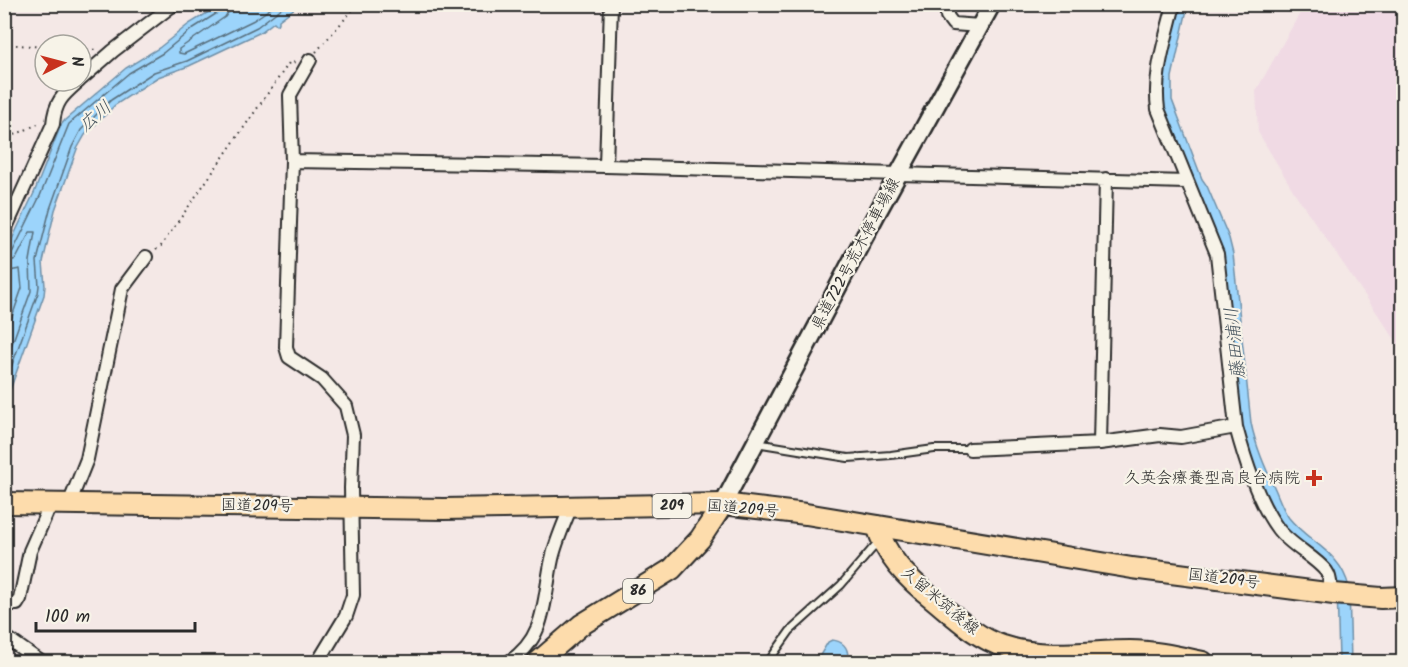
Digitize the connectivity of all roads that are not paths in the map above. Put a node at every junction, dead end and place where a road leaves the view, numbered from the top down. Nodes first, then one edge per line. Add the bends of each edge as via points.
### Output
1 (174, 4) edge
2 (611, 4) edge
3 (947, 4) edge
4 (992, 4) edge
5 (1174, 4) edge
6 (980, 26) junction
7 (310, 60) road end
8 (93, 69) edge
9 (65, 93) edge
10 (292, 161) junction
11 (606, 166) junction
12 (899, 173) junction
13 (1106, 179) junction
14 (1186, 182) junction
15 (4, 232) edge
16 (146, 257) road end
17 (1236, 427) junction
18 (756, 443) junction
19 (1100, 443) junction
20 (970, 449) joint
21 (4, 503) edge
22 (60, 503) junction
23 (723, 504) junction
24 (570, 506) junction
25 (351, 508) junction
26 (879, 533) junction
27 (1339, 594) junction
28 (1404, 597) edge
29 (4, 603) edge
30 (4, 636) edge
31 (41, 663) edge
32 (318, 663) edge
33 (509, 663) edge
34 (538, 663) edge
35 (768, 663) edge
36 (1203, 663) edge

1 - 8 street
2 - 11 street
3 - 6 street via 947,16 953,24
4 - 6 main road, 県道722号荒木停車場線
5 - 14 street via 1157,72 1156,93 1158,109
6 - 12 main road, 県道722号荒木停車場線
7 - 10 street via 290,96
9 - 15 street via 54,109 53,124
10 - 11 street
10 - 25 street via 286,347 289,357 322,379 346,406 352,435
11 - 12 street
12 - 13 street
12 - 18 main road, 県道722号荒木停車場線
13 - 14 street
13 - 19 street
14 - 17 street via 1218,260
16 - 22 street via 122,289 87,459
17 - 19 street via 1181,437 1160,435
17 - 27 street via 1264,504 1278,529 1326,571
18 - 20 lane via 848,458 934,448
18 - 23 main road, 県道722号荒木停車場線
19 - 20 street
21 - 22 main road, 国道209号 / 209
22 - 25 main road, 国道209号 / 209
22 - 29 street via 30,550 20,598 16,604
23 - 24 main road, 国道209号 / 209
23 - 26 main road, 国道209号 / 209 via 806,514
23 - 34 main road, 86 via 700,539 672,568 581,625
24 - 25 main road, 国道209号 / 209
24 - 33 street via 552,558 537,632 523,654
25 - 32 street via 353,595 346,616
26 - 27 main road, 国道209号 / 209
26 - 35 lane via 841,585 790,631
26 - 36 main road, 久留米筑後線 via 906,576 980,635 1002,646 1046,655 1134,651
27 - 28 main road, 国道209号 / 209
30 - 31 street

